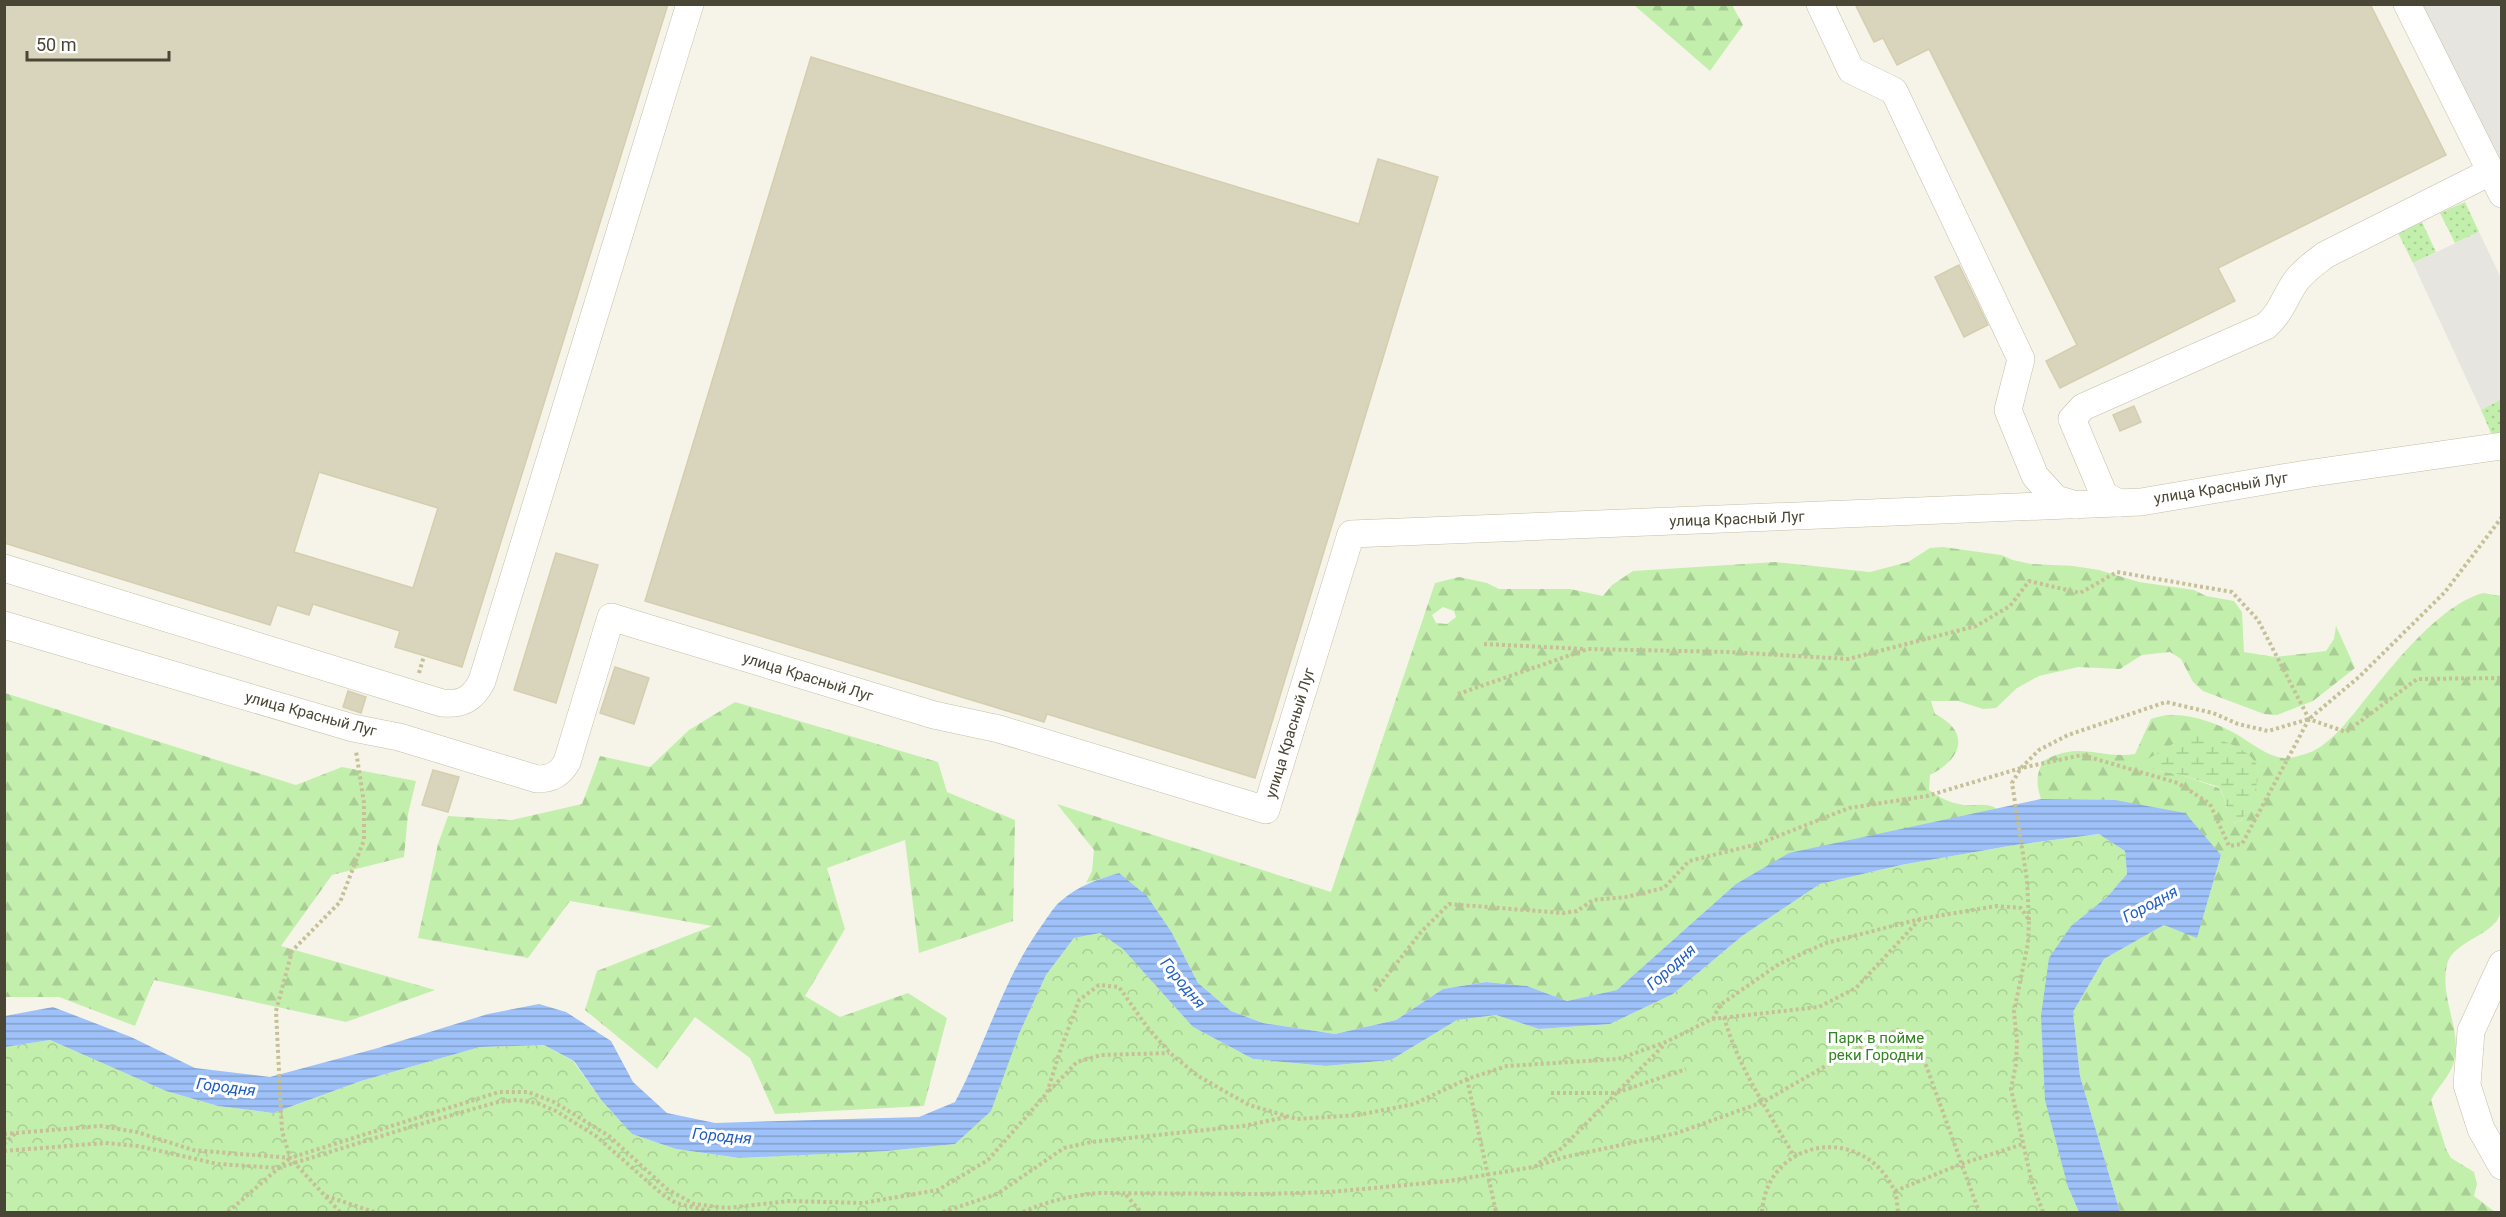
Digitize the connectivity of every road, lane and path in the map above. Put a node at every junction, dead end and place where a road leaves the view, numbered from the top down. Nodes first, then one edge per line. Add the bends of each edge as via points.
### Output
1 (690, 4) edge
2 (1820, 4) edge
3 (2407, 4) edge
4 (2496, 183) edge
5 (2502, 446) edge
6 (2119, 503) junction
7 (2079, 506) junction
8 (2502, 516) edge
9 (4, 568) edge
10 (4, 626) edge
11 (1485, 644) dead end
12 (1588, 649) junction
13 (2502, 678) edge
14 (1458, 694) dead end
15 (2309, 719) junction
16 (353, 729) junction
17 (2021, 768) junction
18 (1920, 919) junction
19 (2029, 920) junction
20 (2502, 964) edge
21 (1375, 991) dead end
22 (1724, 1017) junction
23 (1712, 1019) junction
24 (1666, 1042) junction
25 (1170, 1053) junction
26 (1686, 1069) dead end
27 (1467, 1079) junction
28 (1047, 1093) junction
29 (1551, 1093) dead end
30 (1616, 1093) junction
31 (1763, 1102) junction
32 (1288, 1117) junction
33 (17, 1131) junction
34 (4, 1134) edge
35 (4, 1144) edge
36 (2023, 1144) junction
37 (4, 1151) edge
38 (1794, 1156) junction
39 (290, 1158) junction
40 (295, 1163) junction
41 (1962, 1164) junction
42 (2502, 1166) edge
43 (1533, 1167) junction
44 (278, 1168) junction
45 (1486, 1173) junction
46 (1895, 1191) junction
47 (1126, 1194) junction
48 (323, 1195) junction
49 (727, 1210) edge
50 (228, 1212) edge
51 (340, 1212) edge
52 (374, 1212) edge
53 (713, 1212) edge
54 (943, 1212) edge
55 (1024, 1212) edge
56 (1141, 1212) edge
57 (1496, 1212) edge
58 (1762, 1212) edge
59 (1898, 1212) edge
60 (1979, 1212) edge
61 (2043, 1212) edge

1 - 9 street via 482,681 467,700 442,703
2 - 7 street via 1851,70 1894,91 2021,359 2008,410 2035,476 2056,499
3 - 4 street
4 - 6 street via 2325,255 2296,281 2279,314 2266,326 2083,407 2072,419 2104,495
5 - 6 street, улица Красный Луг
6 - 7 street, улица Красный Луг
7 - 16 street, улица Красный Луг via 1352,534 1266,810 611,617 567,762 555,776 537,779 399,737
8 - 15 path via 2445,592 2360,676
10 - 16 street, улица Красный Луг
11 - 12 path
12 - 14 path
12 - 15 path via 1848,659 1976,626 2010,606 2029,581 2080,593 2117,572 2232,592 2258,620
13 - 15 path via 2417,680 2346,732
15 - 17 path via 2268,731 2238,724 2213,712 2166,702 2068,735 2039,750
15 - 17 path via 2242,844 2229,846 2210,804 2178,783 2082,755
16 - 39 path via 364,803 364,840 340,902 292,951 276,1011 282,1131
17 - 19 path via 2012,783
17 - 21 path via 1927,796 1849,808 1758,844 1689,861 1664,888 1593,900 1577,911 1449,904 1421,932
18 - 19 path via 1996,906 2021,908
18 - 22 path via 1856,988 1819,1007
18 - 23 path via 1826,943 1779,964 1720,1005
19 - 36 path via 2014,1012 2017,1041 2011,1089
20 - 42 street via 2471,1031 2467,1084 2481,1129
22 - 23 path
22 - 31 path
23 - 24 path
24 - 27 path via 1618,1059 1507,1066
24 - 30 path
25 - 28 path via 1101,1055 1077,1062
25 - 28 path via 1119,987 1099,985 1079,1000
25 - 32 path via 1198,1076 1249,1105
26 - 30 path
27 - 32 path via 1394,1109 1358,1115
27 - 45 path
28 - 49 path via 988,1160 938,1190 863,1203 789,1201
29 - 30 path
30 - 43 path via 1562,1148
31 - 38 path
31 - 41 path via 1898,1030 1918,1043
31 - 43 path via 1677,1133
32 - 54 path via 1064,1148 997,1194
33 - 34 path
33 - 35 path
33 - 39 path via 101,1126 137,1132 193,1150
36 - 41 path
36 - 61 path
37 - 44 path via 105,1143 138,1146 218,1164
38 - 46 path via 1819,1147 1846,1147 1880,1167
38 - 58 path via 1775,1174
39 - 40 path
39 - 44 path
39 - 49 path via 499,1092 528,1092 554,1102 609,1136 667,1189 694,1204
40 - 44 path
40 - 48 path
40 - 53 path via 428,1121 517,1100 556,1111 596,1136 676,1203
41 - 46 path
41 - 60 path
43 - 45 path
44 - 50 path
45 - 47 path via 1449,1181 1330,1192
45 - 57 path
46 - 59 path
47 - 55 path via 1072,1196
47 - 56 path
48 - 51 path
48 - 52 path

